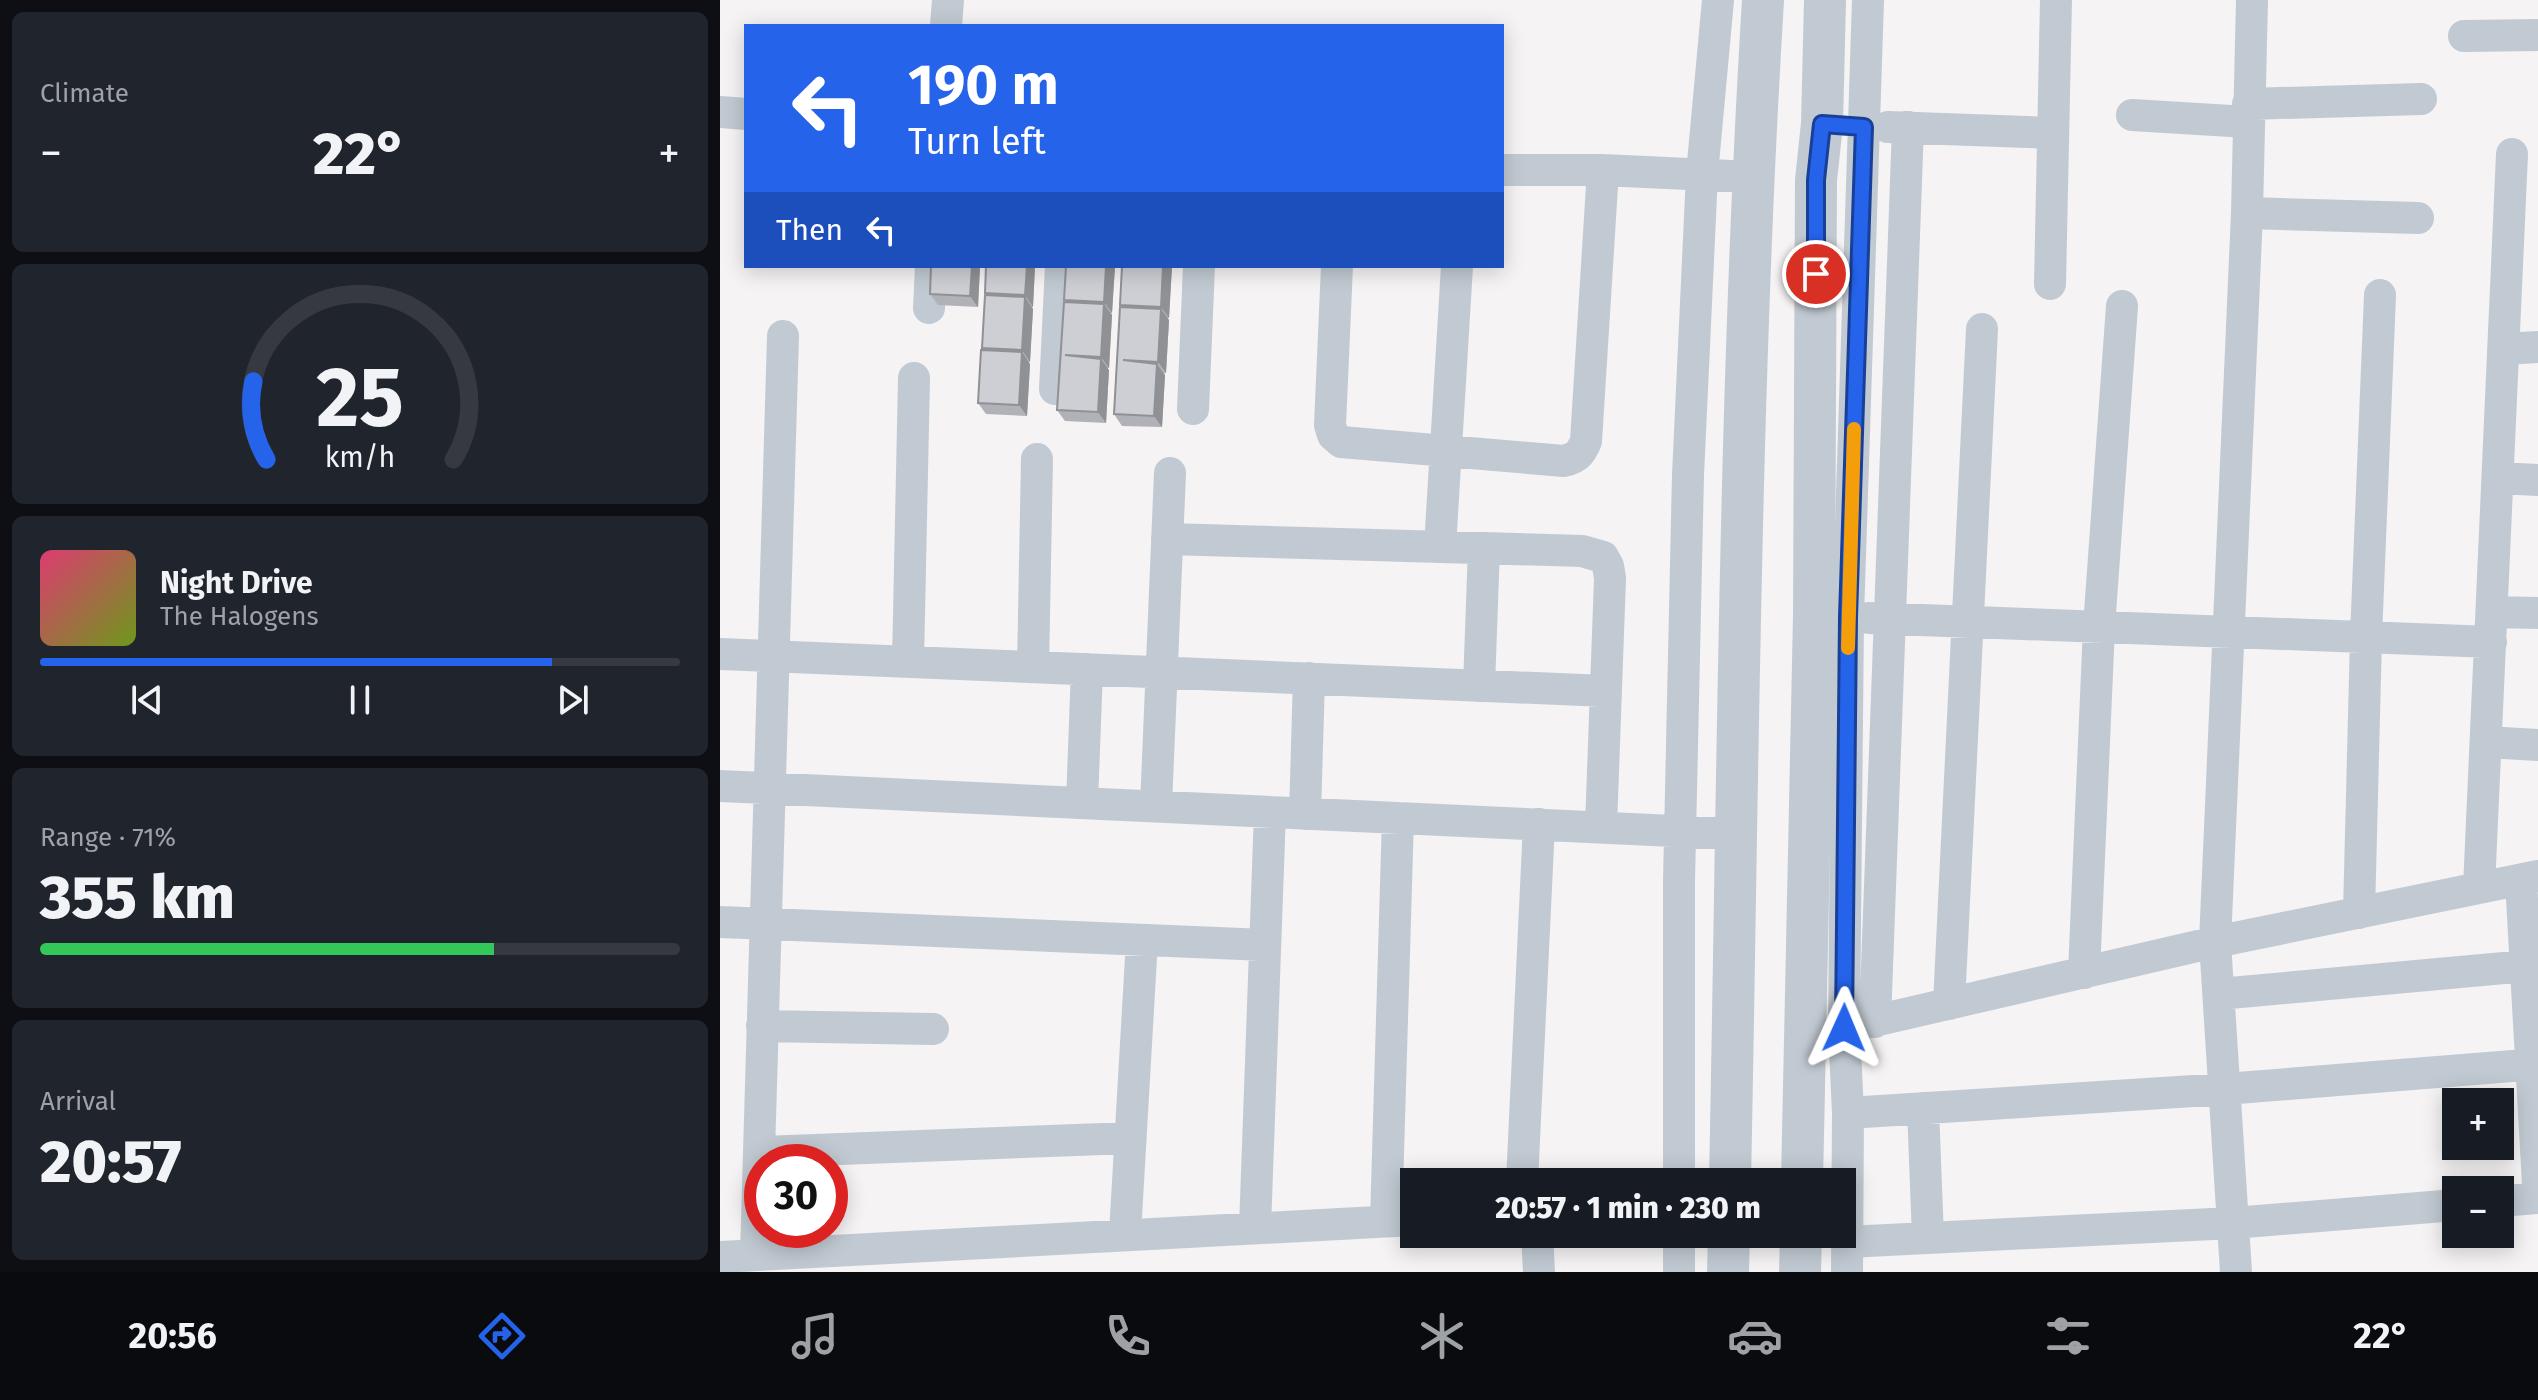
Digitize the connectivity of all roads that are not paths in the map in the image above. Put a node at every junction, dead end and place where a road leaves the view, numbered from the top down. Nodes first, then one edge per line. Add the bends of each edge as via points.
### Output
1 (948, 0) edge
2 (1718, 0) edge
3 (1763, 0) edge
4 (1825, 0) edge
5 (1868, 0) edge
6 (2056, 0) edge
7 (2252, 0) edge
8 (946, 24) edge
9 (2538, 35) edge
10 (2464, 36) dead end
11 (2421, 99) dead end
12 (720, 112) edge
13 (2248, 113) junction
14 (744, 114) edge
15 (2132, 115) dead end
16 (1822, 124) junction
17 (1864, 127) junction
18 (1908, 127) junction
19 (2053, 133) junction
20 (2512, 154) dead end
21 (1504, 170) edge
22 (1603, 170) junction
23 (1702, 174) junction
24 (1752, 177) junction
25 (2247, 213) junction
26 (2418, 218) dead end
27 (931, 268) edge
28 (1061, 268) edge
29 (1199, 268) edge
30 (1337, 268) edge
31 (1457, 268) edge
32 (2050, 284) dead end
33 (2380, 295) dead end
34 (2122, 306) dead end
35 (929, 308) edge
36 (1982, 329) dead end
37 (783, 336) dead end
38 (2538, 347) edge
39 (2504, 349) junction
40 (914, 378) dead end
41 (1055, 389) edge
42 (1193, 409) dead end
43 (1445, 452) junction
44 (1037, 459) dead end
45 (1170, 473) dead end
46 (2498, 478) junction
47 (2538, 480) edge
48 (1167, 539) junction
49 (1440, 547) junction
50 (1484, 548) junction
51 (2538, 613) edge
52 (1831, 617) junction
53 (1888, 619) junction
54 (1968, 622) junction
55 (2099, 627) junction
56 (2492, 627) junction
57 (2227, 632) junction
58 (2366, 637) junction
59 (720, 654) edge
60 (772, 656) junction
61 (908, 662) junction
62 (1033, 667) junction
63 (1087, 669) junction
64 (1162, 672) junction
65 (1309, 678) junction
66 (1479, 686) junction
67 (1606, 691) junction
68 (2486, 742) junction
69 (2538, 745) edge
70 (720, 786) edge
71 (768, 788) junction
72 (1082, 803) junction
73 (1156, 806) junction
74 (1270, 812) junction
75 (1305, 814) junction
76 (1398, 818) junction
77 (1539, 824) junction
78 (1601, 827) junction
79 (1681, 831) junction
80 (1737, 834) junction
81 (2530, 878) edge
82 (2479, 888) junction
83 (2359, 913) junction
84 (720, 922) edge
85 (765, 924) junction
86 (1142, 940) junction
87 (2215, 942) junction
88 (1265, 945) junction
89 (2526, 966) junction
90 (2084, 973) junction
91 (2219, 994) junction
92 (1949, 1004) junction
93 (762, 1026) junction
94 (933, 1029) dead end
95 (1841, 1029) junction
96 (2535, 1064) edge
97 (2225, 1089) junction
98 (1923, 1108) junction
99 (1848, 1113) junction
100 (1130, 1138) junction
101 (759, 1144) edge
102 (848, 1149) edge
103 (1523, 1168) edge
104 (1679, 1168) edge
105 (1730, 1168) edge
106 (1806, 1168) edge
107 (2538, 1184) edge
108 (2538, 1198) edge
109 (2514, 1200) edge
110 (2442, 1206) edge
111 (1400, 1220) edge
112 (2233, 1223) junction
113 (1255, 1228) junction
114 (1125, 1234) junction
115 (1928, 1238) junction
116 (756, 1248) edge
117 (1538, 1248) edge
118 (1679, 1248) edge
119 (1729, 1248) edge
120 (1801, 1248) edge
121 (756, 1255) junction
122 (720, 1257) edge
123 (1847, 1257) edge
124 (1539, 1272) edge
125 (1679, 1272) edge
126 (1728, 1272) edge
127 (1800, 1272) edge
128 (2236, 1272) edge

1 - 8 street
2 - 23 street
3 - 24 street
4 - 16 street
5 - 17 street
6 - 19 street
7 - 13 street
9 - 10 street
11 - 13 street
12 - 14 street
13 - 15 street
13 - 25 street
16 - 17 street
16 - 52 street via 1816,180
17 - 18 street
17 - 52 street
18 - 19 street
18 - 53 street
19 - 32 street
20 - 39 street
21 - 22 street
22 - 23 street
22 - 43 street via 1586,441 1581,452 1564,461
23 - 24 street
23 - 79 street via 1688,475
24 - 80 street
25 - 26 street
25 - 57 street
27 - 35 street
28 - 41 street
29 - 42 street
30 - 43 street via 1333,435 1341,442
31 - 43 street
33 - 58 street
34 - 55 street
36 - 54 street
37 - 60 street
38 - 39 street
39 - 46 street
40 - 61 street
43 - 49 street
44 - 62 street
45 - 48 street
46 - 47 street
46 - 56 street
48 - 49 street
48 - 64 street
49 - 50 street
50 - 66 street
50 - 67 street via 1582,551 1603,557 1610,578
51 - 56 street
52 - 53 street
52 - 95 street
53 - 54 street
53 - 95 street
54 - 55 street
54 - 92 street
55 - 57 street
55 - 90 street
56 - 58 street
56 - 68 street
57 - 58 street
57 - 87 street
58 - 83 street
59 - 60 street
60 - 61 street
60 - 71 street
61 - 62 street
62 - 63 street
63 - 64 street
63 - 72 street
64 - 65 street
64 - 73 street
65 - 66 street
65 - 75 street
66 - 67 street
67 - 78 street
68 - 69 street
68 - 82 street
70 - 71 street
71 - 72 street
71 - 85 street
72 - 73 street
73 - 74 street
74 - 75 street
74 - 88 street
75 - 76 street
76 - 77 street
76 - 111 street
77 - 78 street
77 - 103 street
78 - 79 street
79 - 80 street
79 - 104 street
80 - 105 street
81 - 82 street
81 - 89 street
82 - 83 street
83 - 87 street
84 - 85 street
85 - 86 street
85 - 93 street
86 - 88 street
86 - 100 street
87 - 90 street
87 - 91 street
88 - 113 street
89 - 91 street
89 - 96 street
90 - 92 street
91 - 97 street
92 - 95 street
93 - 94 street
93 - 101 street
95 - 99 street
95 - 106 street
96 - 97 street
96 - 107 street
97 - 98 street
97 - 112 street
98 - 99 street
98 - 115 street
99 - 123 street
100 - 102 street
100 - 114 street
108 - 109 street
110 - 112 street
111 - 113 street
112 - 115 street
112 - 128 street
113 - 114 street
114 - 121 street
115 - 123 street
116 - 121 street
117 - 124 street
118 - 125 street
119 - 126 street
120 - 127 street
121 - 122 street

